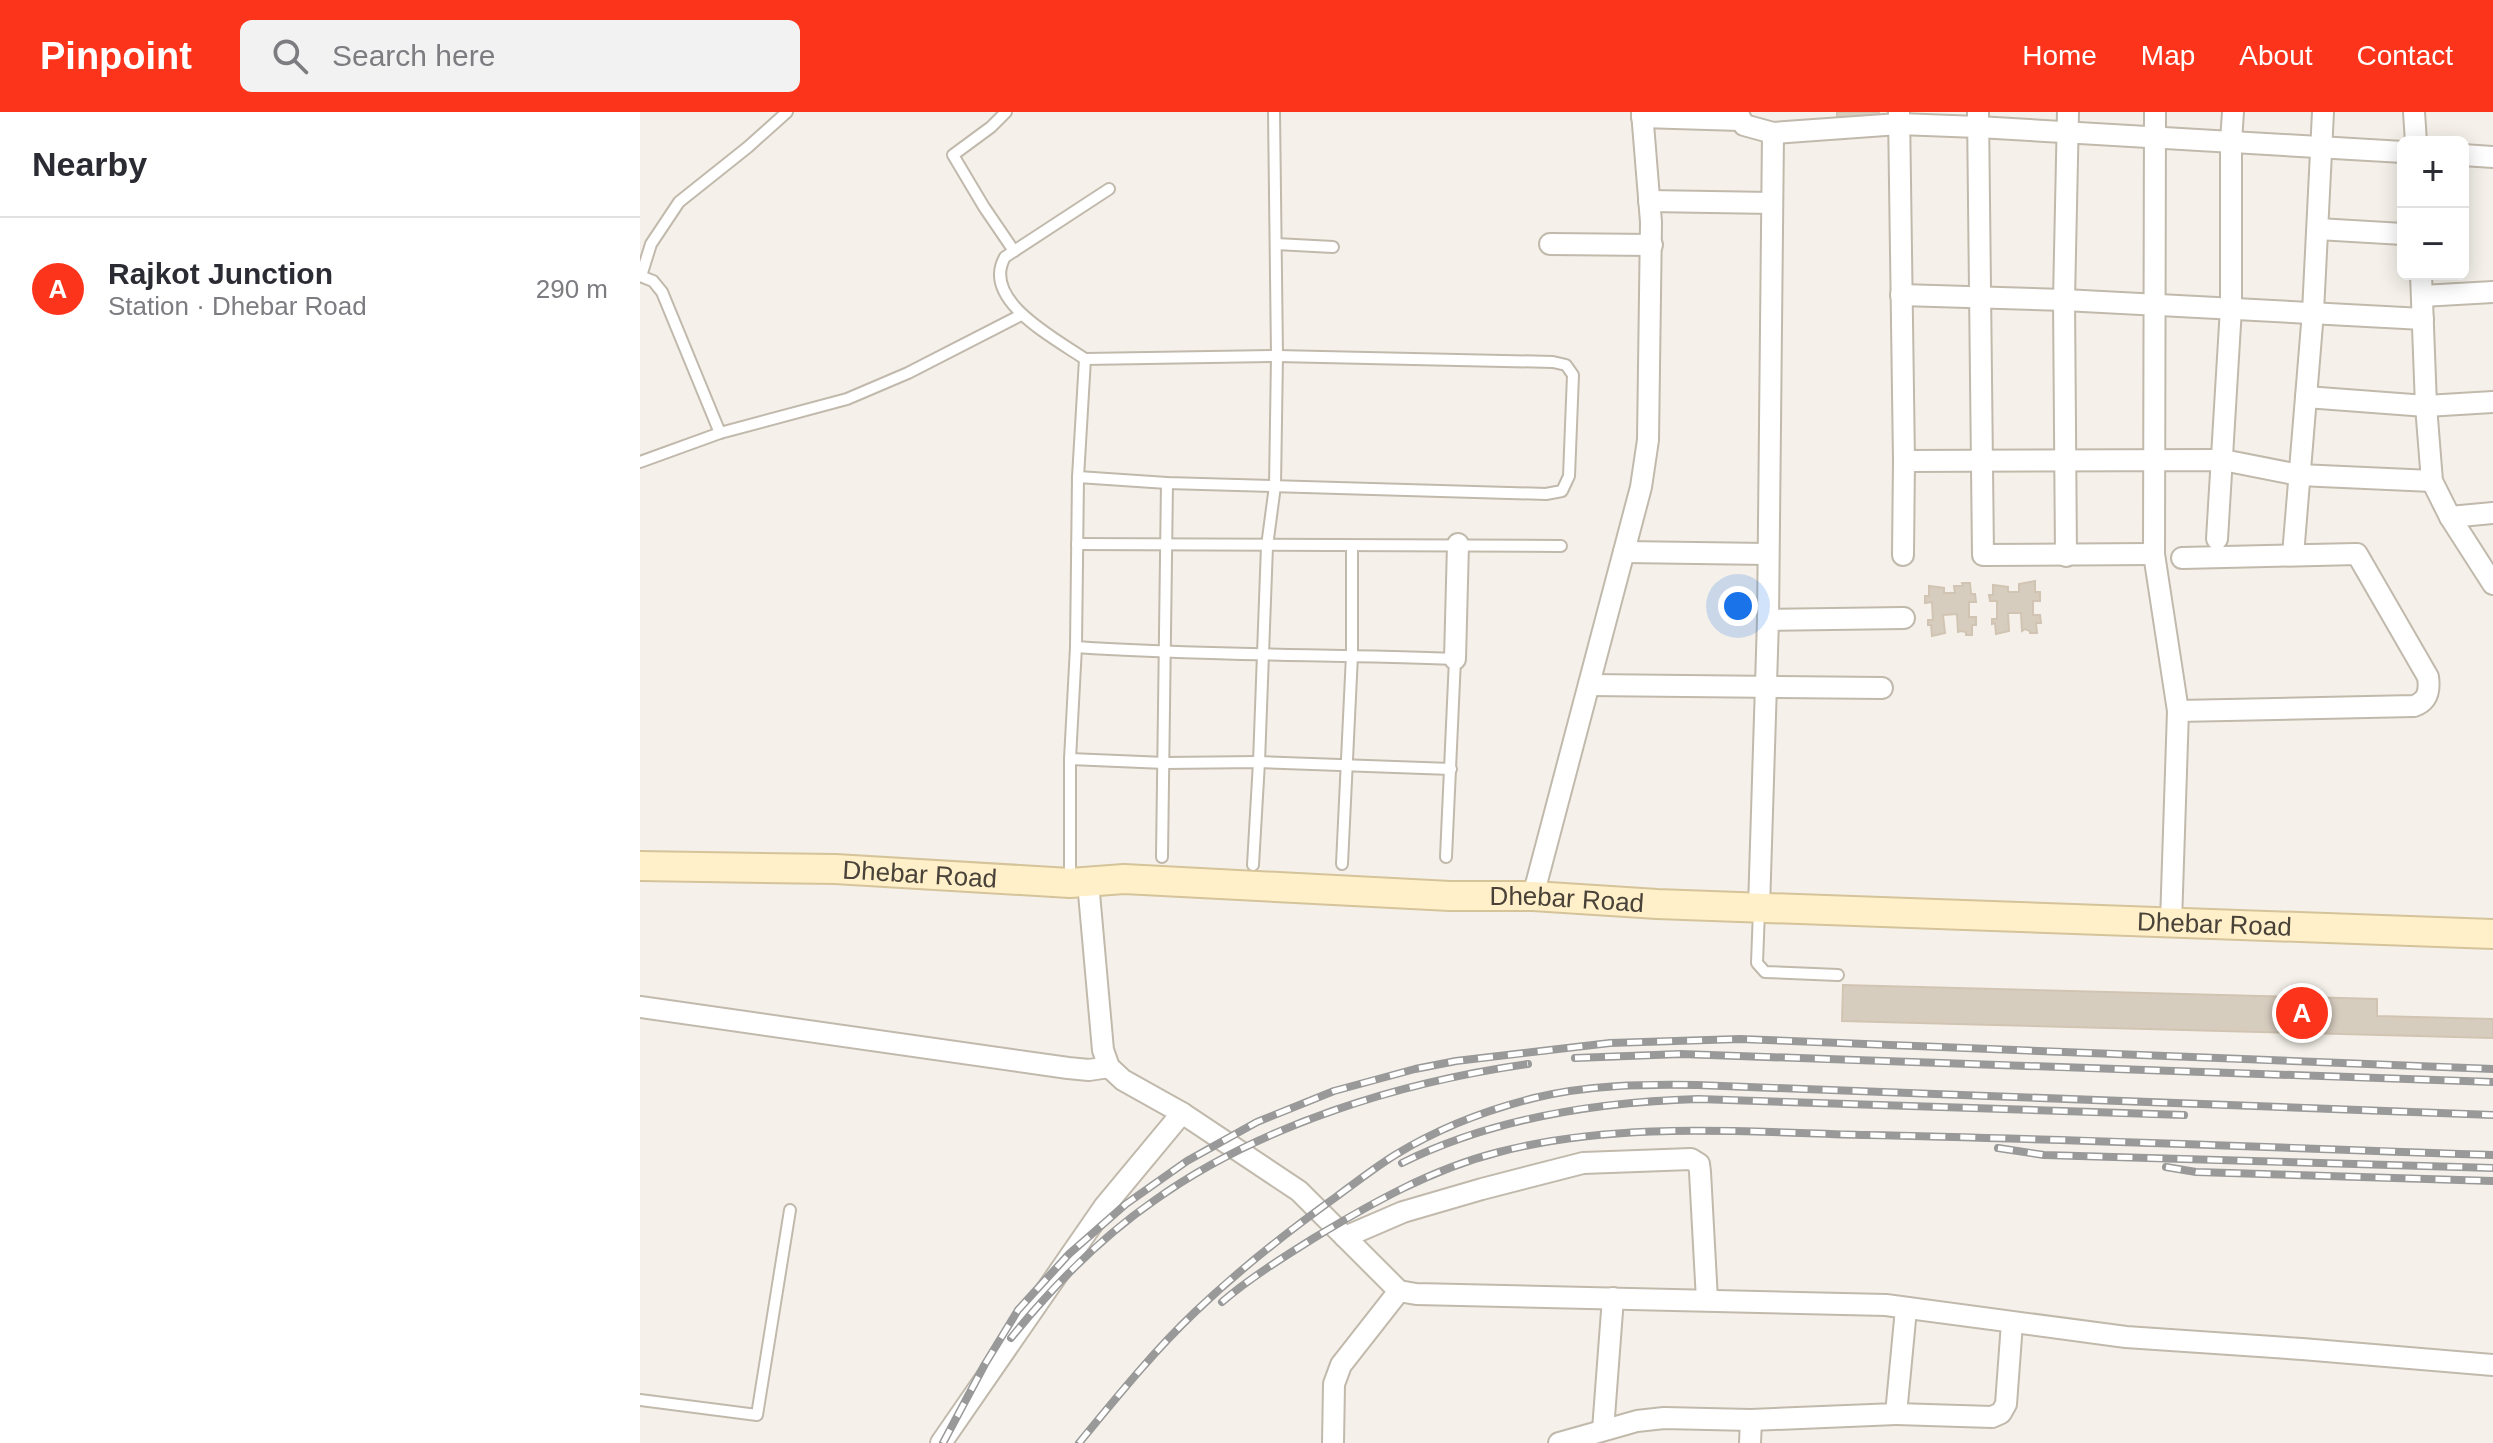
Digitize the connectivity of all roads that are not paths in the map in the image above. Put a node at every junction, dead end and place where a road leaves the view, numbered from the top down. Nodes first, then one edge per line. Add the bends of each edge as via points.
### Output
1 (787, 112) edge
2 (1006, 112) edge
3 (1274, 112) edge
4 (2155, 112) edge
5 (2233, 112) edge
6 (2323, 112) edge
7 (2414, 112) edge
8 (1642, 114) edge
9 (1739, 116) edge
10 (1899, 118) edge
11 (1978, 119) edge
12 (2068, 122) edge
13 (1773, 133) junction
14 (2416, 136) edge
15 (2154, 137) junction
16 (2231, 141) junction
17 (2322, 147) junction
18 (2397, 152) edge
19 (2469, 155) edge
20 (2493, 157) edge
21 (1109, 189) dead end
22 (1649, 201) junction
23 (1772, 203) junction
24 (2318, 229) junction
25 (2397, 234) edge
26 (1276, 244) junction
27 (1550, 244) dead end
28 (1652, 245) junction
29 (1333, 247) dead end
30 (1014, 251) junction
31 (640, 276) edge
32 (2421, 280) edge
33 (2493, 292) edge
34 (1901, 295) junction
35 (1981, 296) junction
36 (2422, 296) junction
37 (2064, 300) junction
38 (2155, 305) junction
39 (2231, 308) junction
40 (2313, 312) junction
41 (1021, 315) junction
42 (2423, 319) junction
43 (1277, 356) junction
44 (1085, 359) junction
45 (2306, 397) junction
46 (2493, 402) edge
47 (2426, 406) junction
48 (720, 433) junction
49 (2155, 459) junction
50 (1983, 460) junction
51 (2223, 460) junction
52 (1904, 461) junction
53 (640, 462) edge
54 (2065, 462) junction
55 (2299, 475) junction
56 (1078, 477) junction
57 (2432, 481) junction
58 (1167, 483) junction
59 (1275, 486) junction
60 (2493, 513) edge
61 (2450, 517) junction
62 (2217, 539) dead end
63 (1077, 544) junction
64 (1458, 544) junction
65 (1166, 545) junction
66 (1267, 546) junction
67 (1561, 546) dead end
68 (1352, 547) junction
69 (1624, 552) junction
70 (1768, 554) junction
71 (2154, 554) junction
72 (1903, 555) dead end
73 (2293, 555) junction
74 (2066, 556) junction
75 (2182, 558) dead end
76 (2493, 584) edge
77 (1904, 618) dead end
78 (1768, 620) junction
79 (1076, 647) junction
80 (1165, 654) junction
81 (1263, 655) junction
82 (1352, 655) junction
83 (1455, 659) junction
84 (1589, 685) junction
85 (1766, 685) junction
86 (1882, 688) dead end
87 (2178, 711) junction
88 (1070, 759) junction
89 (1259, 762) junction
90 (1165, 763) junction
91 (1348, 766) junction
92 (1451, 769) junction
93 (1162, 857) dead end
94 (1446, 857) dead end
95 (1342, 864) dead end
96 (1253, 865) dead end
97 (640, 866) edge
98 (1079, 882) junction
99 (1533, 896) junction
100 (1759, 908) junction
101 (2171, 922) junction
102 (2493, 934) edge
103 (1838, 975) dead end
104 (640, 1007) edge
105 (1109, 1067) junction
106 (1182, 1113) junction
107 (790, 1210) dead end
108 (1345, 1237) junction
109 (1399, 1291) junction
110 (1613, 1298) junction
111 (1707, 1300) junction
112 (1906, 1309) junction
113 (2012, 1323) junction
114 (2493, 1365) edge
115 (640, 1400) edge
116 (1896, 1414) junction
117 (1751, 1420) junction
118 (1603, 1430) junction
119 (941, 1443) edge
120 (1333, 1443) edge
121 (1559, 1443) edge
122 (1750, 1443) edge

1 - 31 lane via 679,202 651,244
2 - 30 lane via 953,155
3 - 26 lane
4 - 15 street
5 - 16 street
6 - 17 street
7 - 14 street
8 - 9 street
8 - 22 street
9 - 13 street via 1744,125
10 - 11 street
10 - 13 street
10 - 34 street
11 - 12 street
11 - 35 street
12 - 15 street
12 - 37 street
13 - 23 street
15 - 16 street
15 - 38 street
16 - 17 street
16 - 39 street
17 - 18 street
17 - 24 street
19 - 20 street
21 - 30 lane
22 - 23 street
22 - 28 street
23 - 70 street
24 - 25 street
24 - 40 street
26 - 29 lane
26 - 43 lane
27 - 28 street
28 - 69 street via 1648,440
30 - 41 lane via 999,268 999,279
31 - 48 lane via 662,292
32 - 36 street
33 - 36 street
34 - 35 street
34 - 52 street
35 - 37 street
35 - 50 street
36 - 42 street
37 - 38 street
37 - 54 street
38 - 39 street
38 - 49 street
39 - 40 street
39 - 51 street
40 - 42 street
40 - 45 street
41 - 44 lane
41 - 48 lane via 847,399
42 - 47 street
43 - 44 lane
43 - 59 lane
43 - 59 lane via 1553,362 1566,365 1573,375 1569,476 1562,491
44 - 56 lane
45 - 47 street
45 - 55 street
46 - 47 street
47 - 57 street
48 - 53 lane
49 - 51 street
49 - 54 street
49 - 71 street
50 - 52 street
50 - 54 street
50 - 74 street via 1983,555
51 - 55 street
51 - 62 street
52 - 72 street
54 - 74 street
55 - 57 street
55 - 73 street
56 - 58 lane
56 - 63 lane
57 - 61 street
58 - 59 lane
58 - 65 lane
59 - 66 lane
60 - 61 street
61 - 76 street
63 - 65 lane
63 - 79 lane
64 - 67 lane
64 - 68 lane
64 - 83 street
65 - 66 lane
65 - 80 lane
66 - 68 lane
66 - 81 lane
68 - 82 lane
69 - 70 street
69 - 84 street
70 - 78 street
71 - 74 street
71 - 87 street
73 - 75 street
73 - 87 street via 2357,554 2428,677 2428,695 2414,706
77 - 78 street
78 - 85 street
79 - 80 lane
79 - 88 lane
80 - 81 lane
80 - 90 lane
81 - 82 lane
81 - 89 lane
82 - 83 lane
82 - 91 lane
83 - 92 lane
84 - 85 street
84 - 99 street
85 - 86 street
85 - 100 street
87 - 101 street
88 - 90 lane
88 - 98 lane
89 - 90 lane
89 - 91 lane
89 - 96 lane
90 - 93 lane
91 - 92 lane
91 - 95 lane
92 - 94 lane
97 - 98 street, Dhebar Road via 835,869
98 - 99 street, Dhebar Road via 1124,879
98 - 105 street
99 - 100 street, Dhebar Road
100 - 101 street, Dhebar Road
100 - 103 lane via 1757,963 1765,972
101 - 102 street, Dhebar Road
104 - 105 street via 1068,1068
105 - 106 street
106 - 108 street via 1299,1191
106 - 119 street via 1104,1207
107 - 115 lane via 757,1415
108 - 109 street
108 - 111 street via 1403,1212 1583,1163 1691,1159 1700,1172
109 - 110 street
109 - 120 street via 1341,1365 1334,1384
110 - 111 street
110 - 118 street
111 - 112 street
112 - 113 street
112 - 116 street
113 - 114 street via 2126,1337
113 - 116 street via 2001,1413
116 - 117 street
117 - 118 street via 1664,1418
117 - 122 street
118 - 121 street

